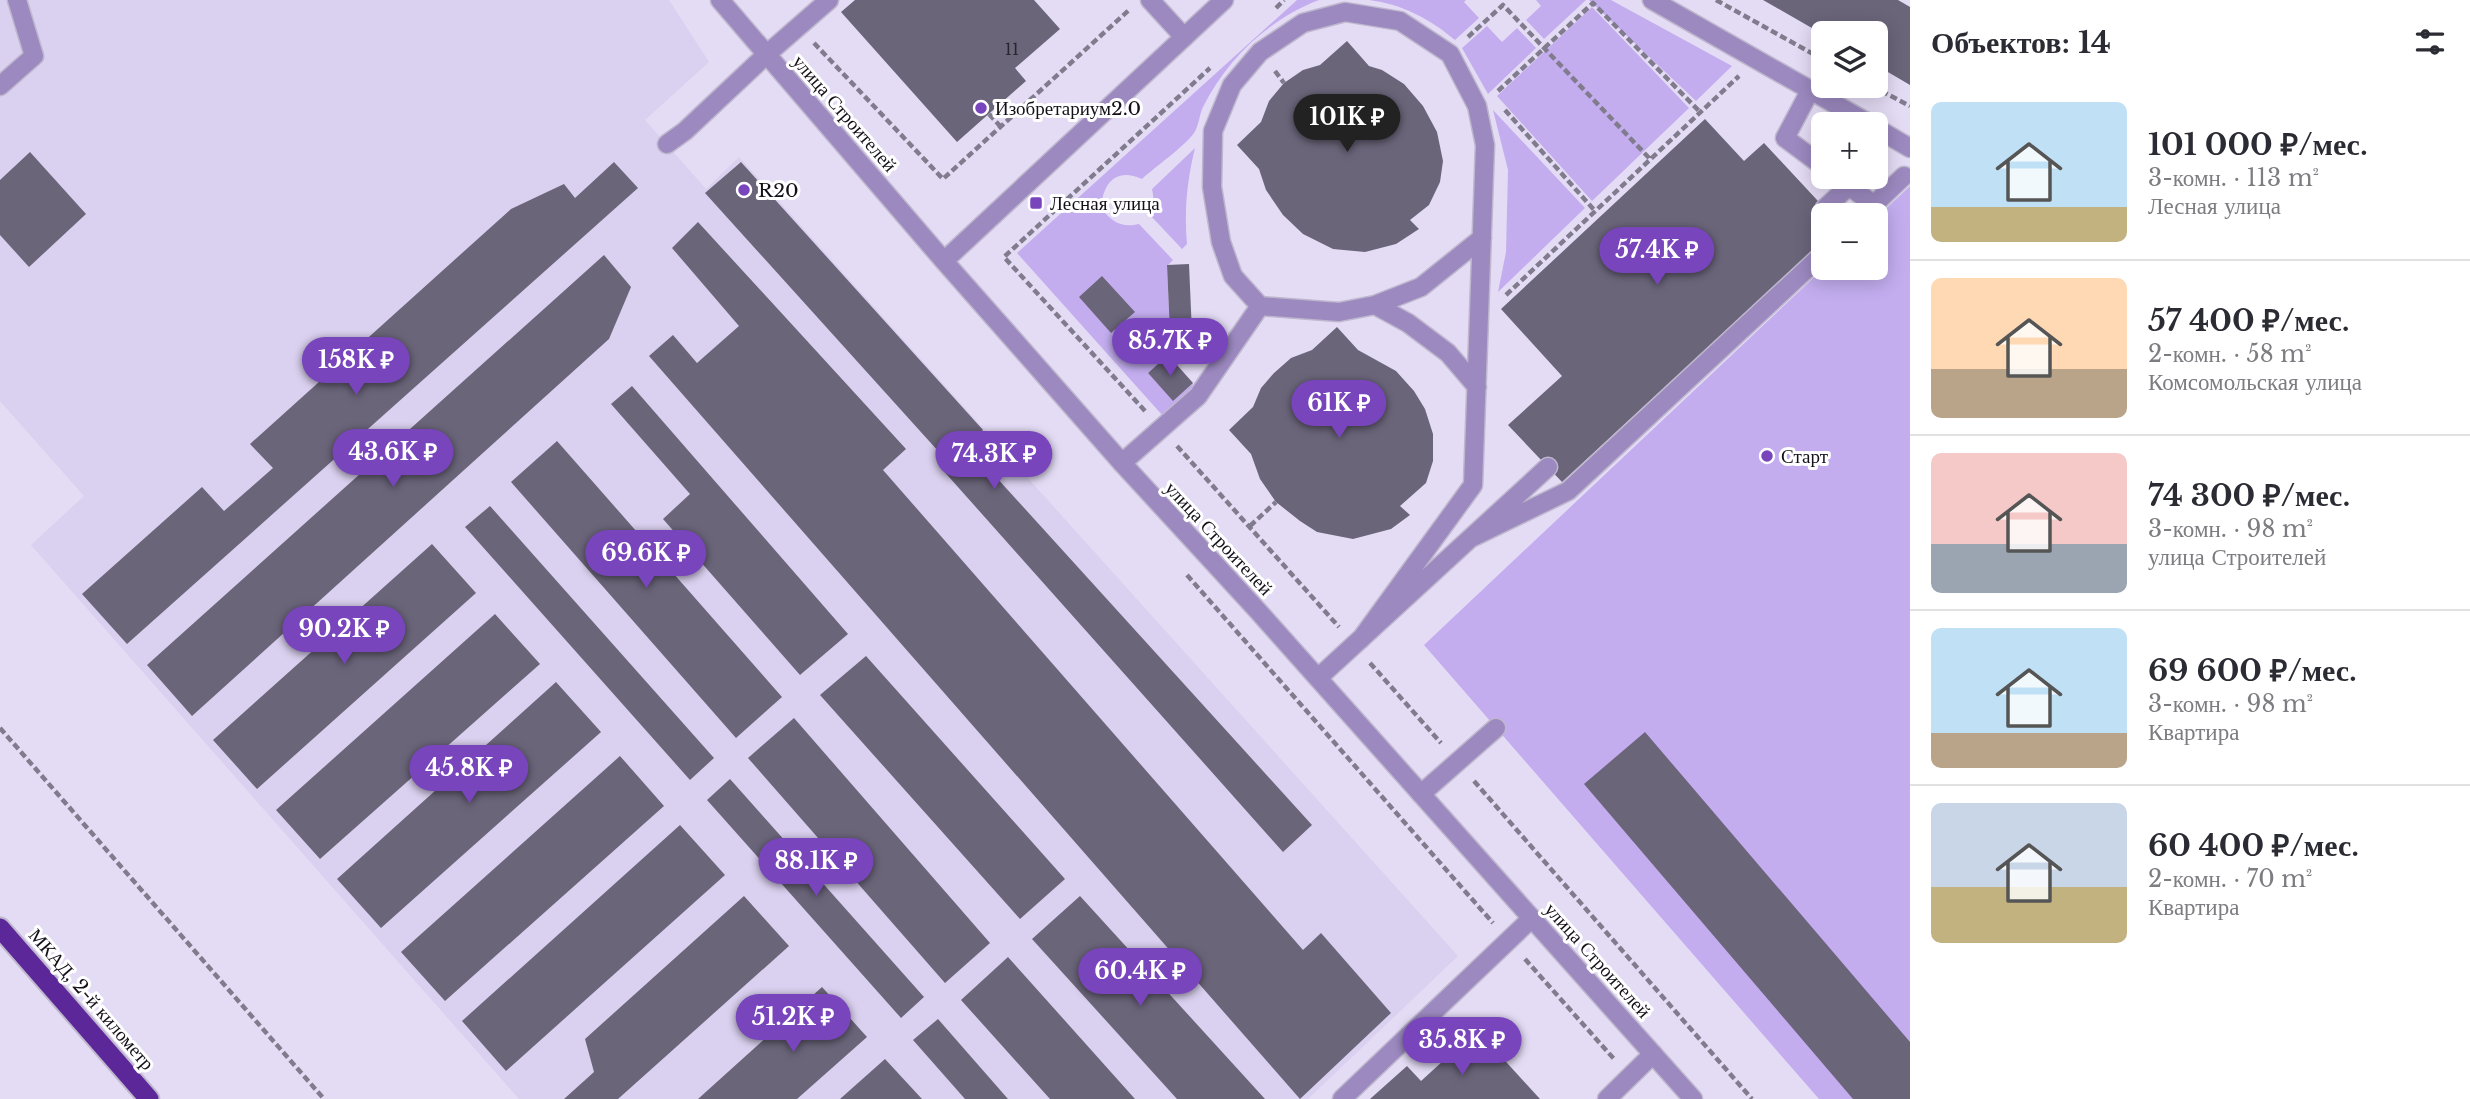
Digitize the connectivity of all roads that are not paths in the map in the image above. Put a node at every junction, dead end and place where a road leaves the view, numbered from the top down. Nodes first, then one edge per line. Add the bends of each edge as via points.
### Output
1 (17, 0) edge
2 (720, 0) edge
3 (829, 0) edge
4 (1150, 0) edge
5 (1224, 0) edge
6 (1652, 0) edge
7 (1184, 37) junction
8 (766, 54) junction
9 (0, 86) edge
10 (1811, 89) joint
11 (1826, 98) edge
12 (1850, 112) edge
13 (1888, 135) edge
14 (667, 144) dead end
15 (1910, 148) edge
16 (1811, 157) edge
17 (1904, 176) dead end
18 (1850, 189) edge
19 (1863, 203) edge
20 (1876, 203) edge
21 (1482, 238) junction
22 (944, 261) junction
23 (1811, 265) edge
24 (1260, 306) junction
25 (1375, 306) junction
26 (1477, 387) junction
27 (1122, 463) junction
28 (1548, 467) dead end
29 (1471, 538) junction
30 (1358, 641) junction
31 (1318, 678) junction
32 (1496, 728) dead end
33 (1421, 794) junction
34 (1532, 918) junction
35 (0, 928) edge
36 (1653, 1054) junction
37 (149, 1099) edge
38 (1342, 1099) edge
39 (1607, 1099) edge
40 (1693, 1099) edge

1 - 9 street via 34,56
2 - 8 street, улица Строителей
3 - 8 street
4 - 7 street
5 - 7 street
6 - 10 street
7 - 22 street
8 - 14 street
8 - 22 street, улица Строителей
10 - 16 street via 1786,138
11 - 12 street
13 - 15 street
17 - 20 street
18 - 19 street
21 - 24 street via 1485,101 1450,54 1400,21 1345,12 1303,23 1260,52 1232,85 1213,131 1212,187 1221,242 1233,276
21 - 25 street via 1420,287
21 - 26 street
22 - 27 street, улица Строителей
23 - 29 street via 1568,491
24 - 25 street via 1339,312
24 - 27 street via 1198,396
25 - 26 street via 1408,323 1448,353
26 - 30 street via 1474,485
27 - 31 street, улица Строителей
28 - 29 street
29 - 30 street
30 - 31 street
31 - 33 street, улица Строителей
32 - 33 street
33 - 34 street, улица Строителей
34 - 36 street, улица Строителей
34 - 38 street
35 - 37 highway, МКАД, 2-й километр
36 - 39 street
36 - 40 street, улица Строителей

